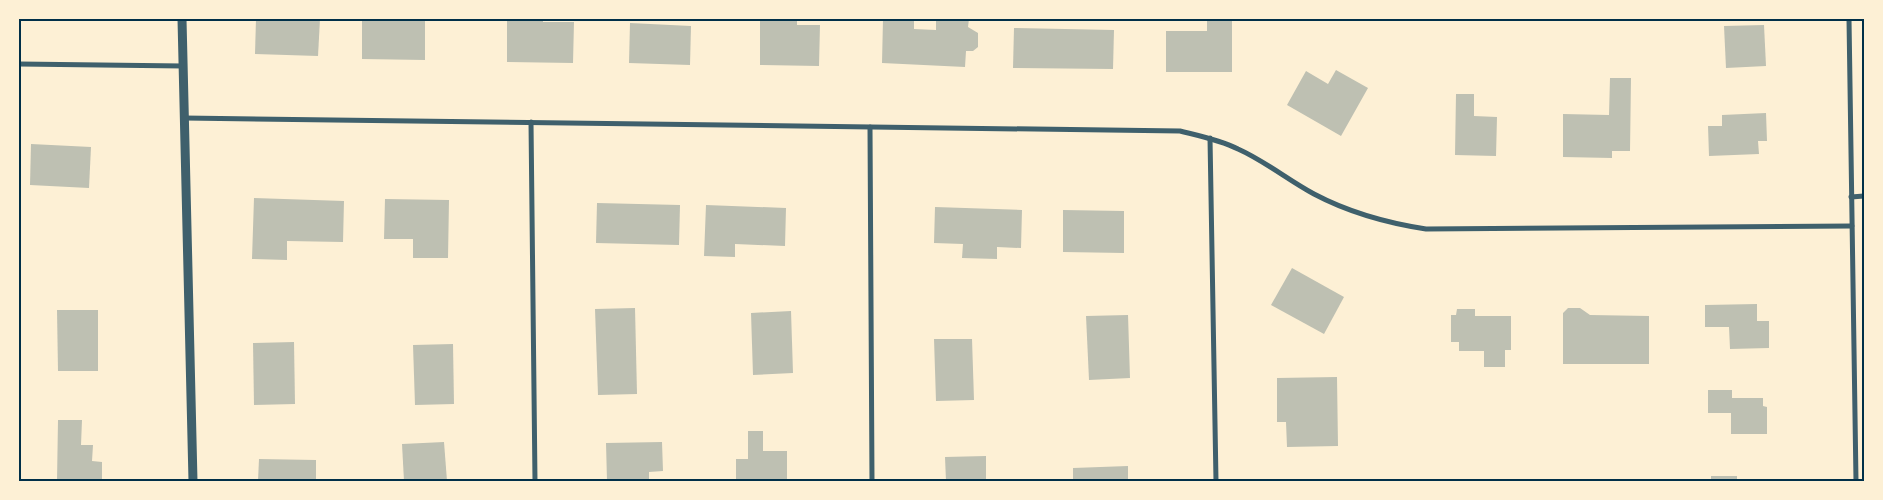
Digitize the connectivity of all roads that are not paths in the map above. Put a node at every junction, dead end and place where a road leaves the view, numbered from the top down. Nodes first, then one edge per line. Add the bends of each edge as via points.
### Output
1 (182, 19) edge
2 (1849, 19) edge
3 (19, 64) edge
4 (183, 66) junction
5 (184, 118) junction
6 (531, 122) junction
7 (870, 127) junction
8 (1210, 138) junction
9 (1864, 196) edge
10 (1852, 197) junction
11 (1852, 226) junction
12 (192, 481) edge
13 (535, 481) edge
14 (872, 481) edge
15 (1216, 481) edge
16 (1856, 481) edge

1 - 4 street
2 - 10 street
3 - 4 street
4 - 5 street
5 - 6 street
5 - 12 street
6 - 7 street
6 - 13 street
7 - 8 street via 1180,131
7 - 14 street
8 - 11 street via 1240,149 1314,194 1359,213 1426,229
8 - 15 street
9 - 10 street
10 - 11 street
11 - 16 street

